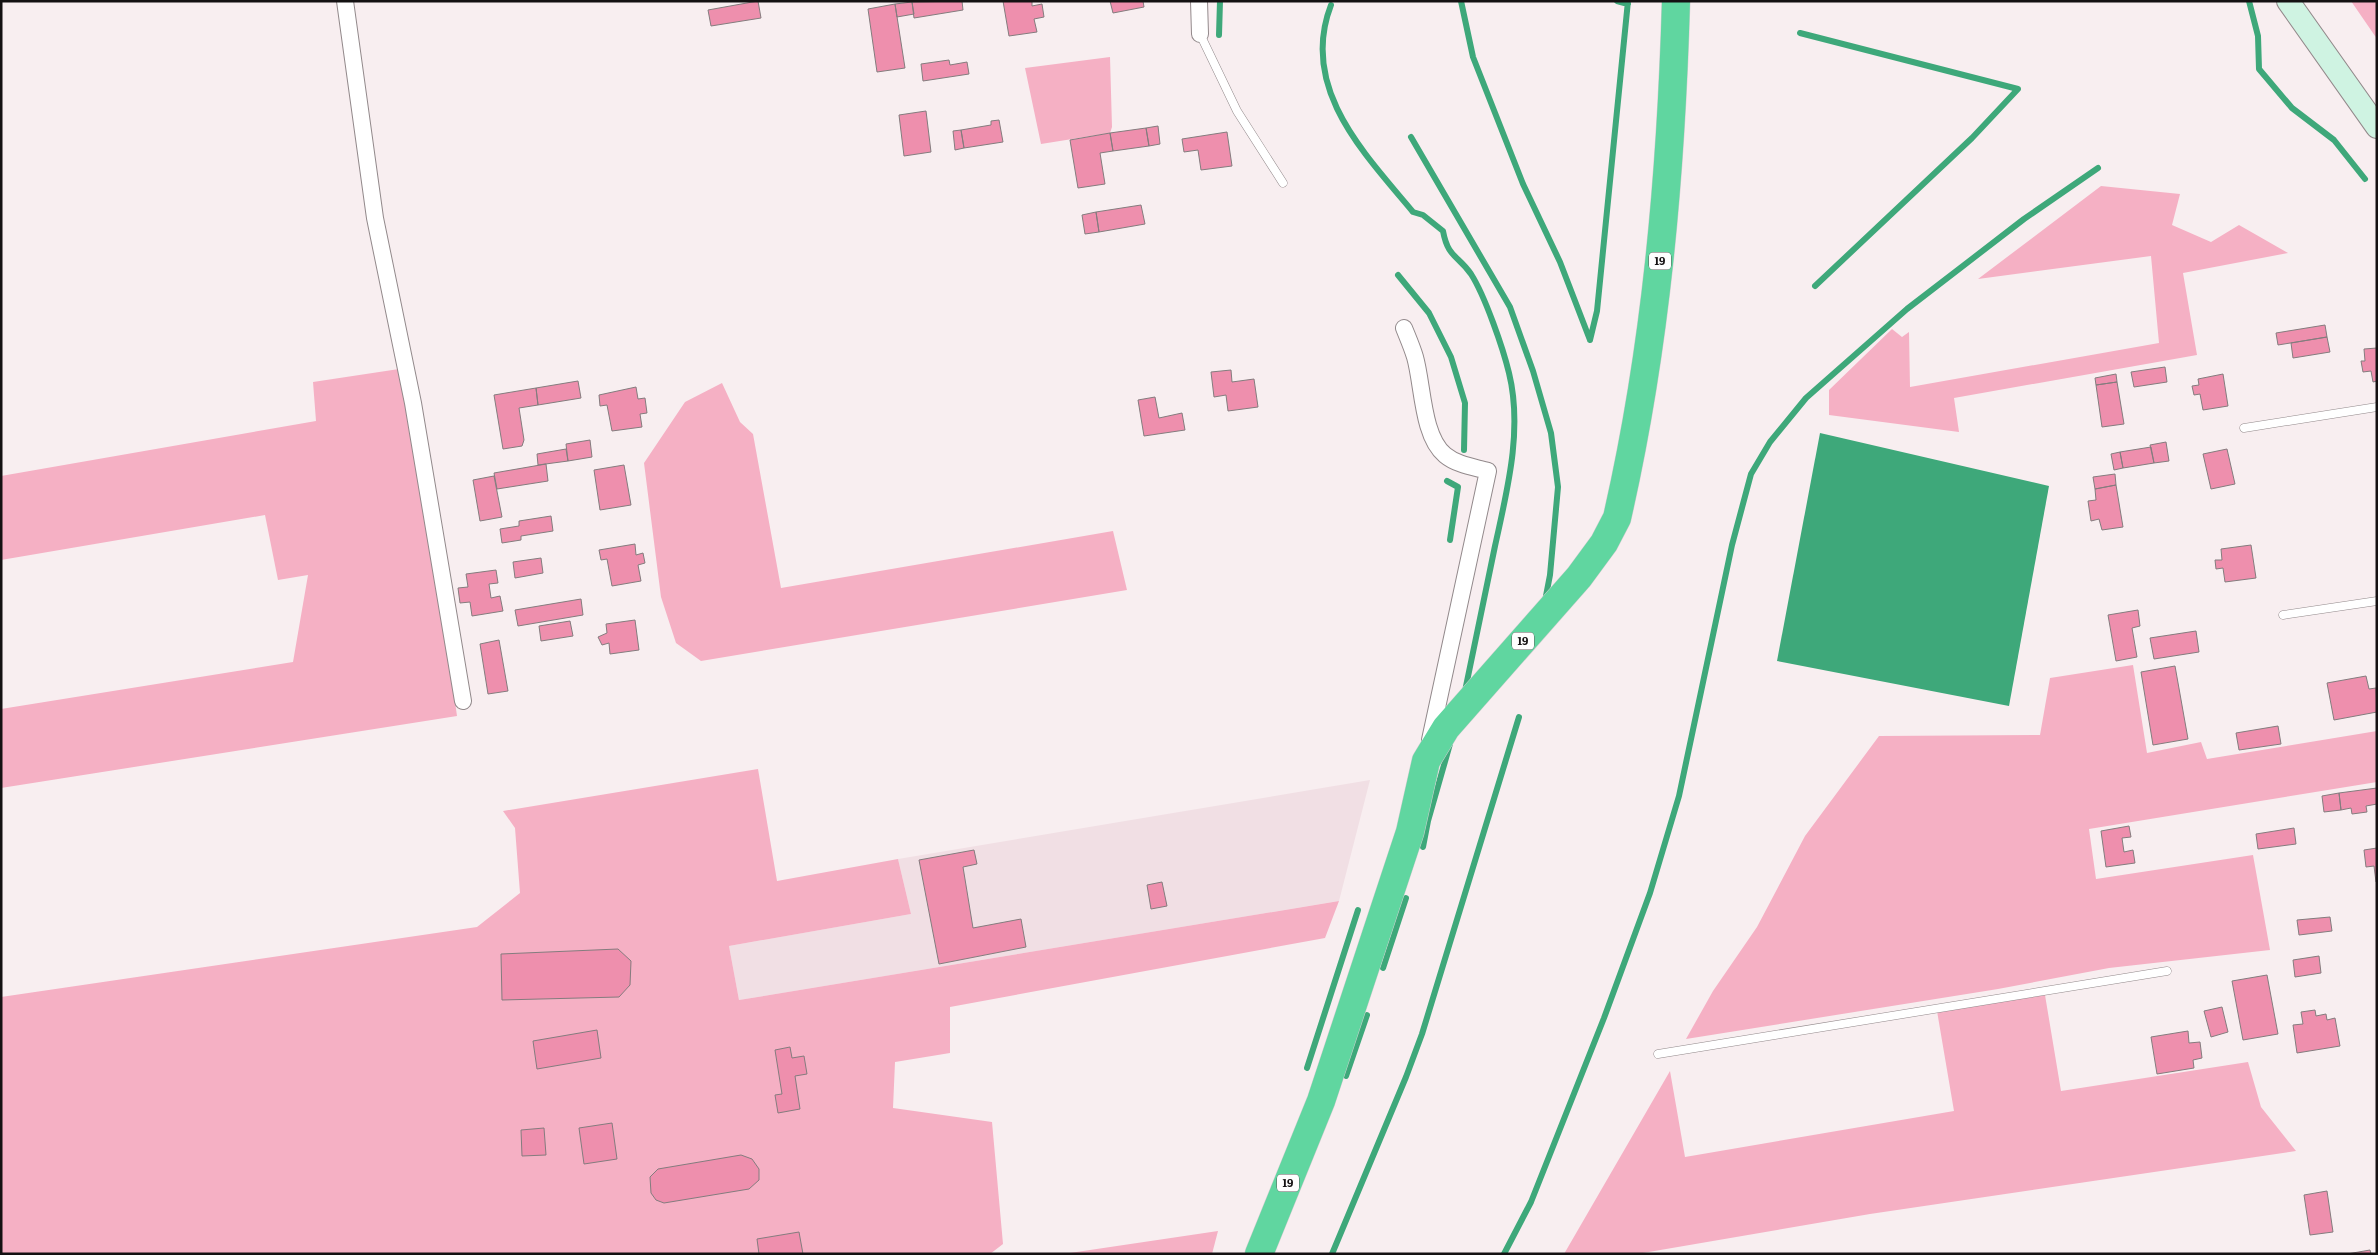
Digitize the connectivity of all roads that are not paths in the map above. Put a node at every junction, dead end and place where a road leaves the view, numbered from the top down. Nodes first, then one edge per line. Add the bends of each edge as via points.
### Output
1 (345, 1) edge
2 (1199, 1) edge
3 (1676, 1) edge
4 (2288, 1) edge
5 (1200, 34) joint
6 (2377, 127) edge
7 (1283, 183) dead end
8 (1404, 328) dead end
9 (2377, 407) edge
10 (2244, 428) dead end
11 (2377, 601) edge
12 (2283, 616) dead end
13 (463, 701) dead end
14 (1426, 761) junction
15 (2167, 971) dead end
16 (1658, 1054) dead end
17 (1259, 1254) edge

1 - 13 street via 374,218 413,404
2 - 5 street
3 - 14 highway, 19 via 1663,229 1651,343 1617,518 1604,543 1579,577 1457,714
4 - 6 main road
5 - 7 lane via 1236,110
8 - 14 street via 1415,357 1436,446 1461,464 1488,471
9 - 10 lane
11 - 12 lane
14 - 17 highway, 19 via 1410,832 1321,1100
15 - 16 lane

